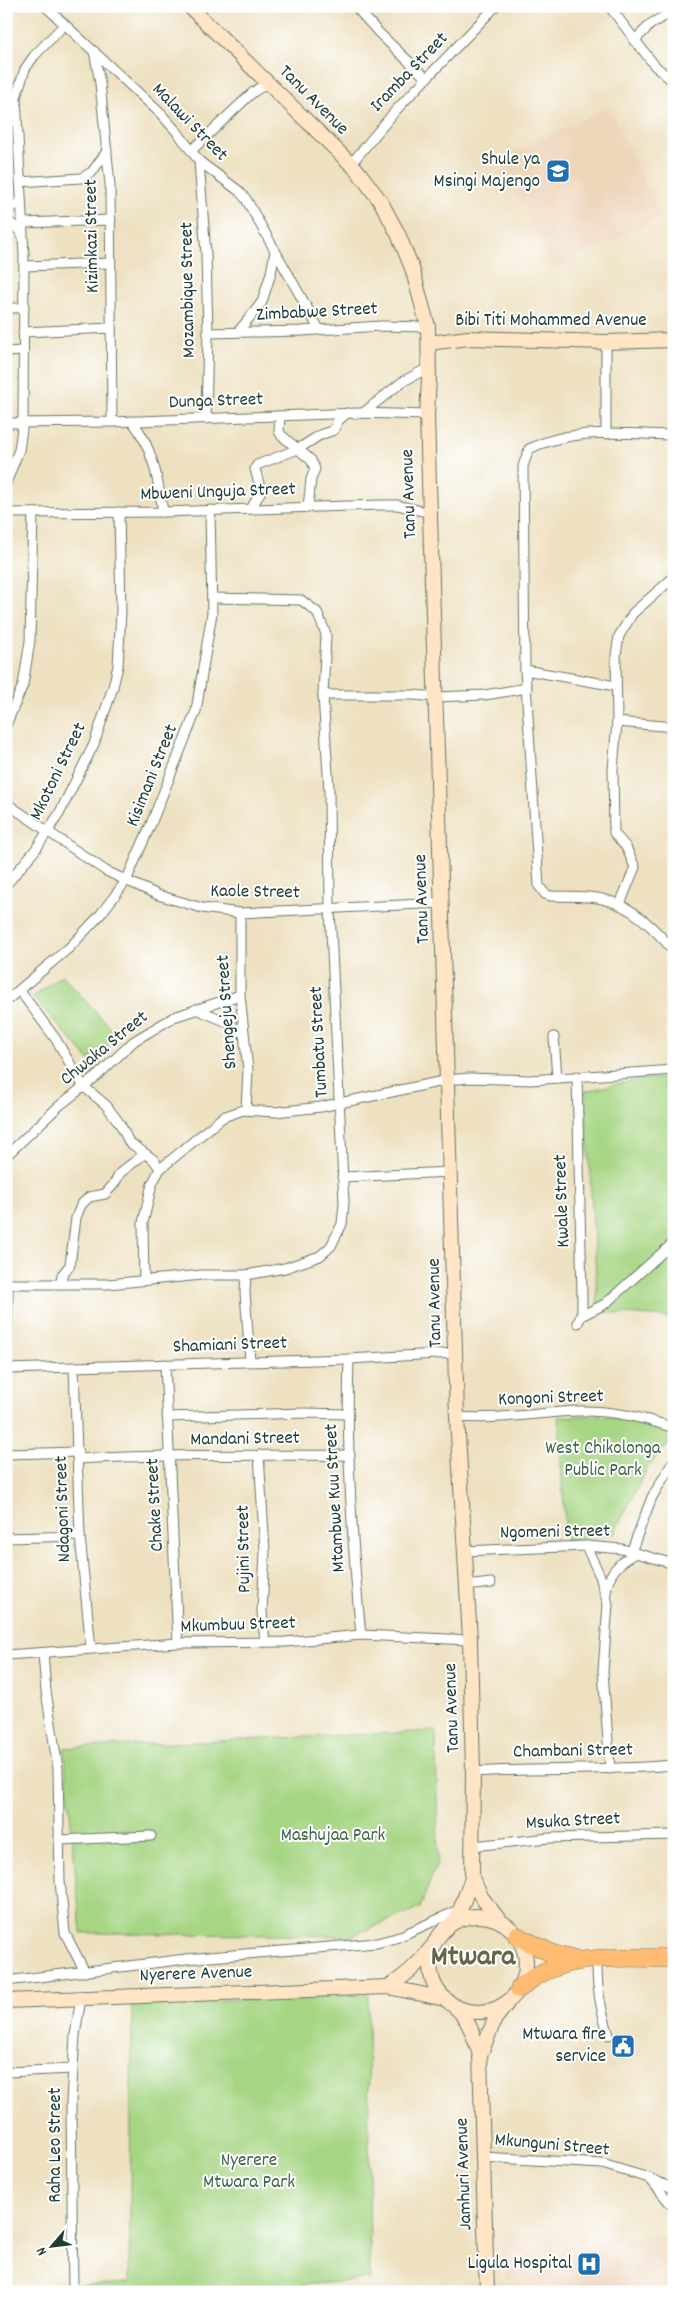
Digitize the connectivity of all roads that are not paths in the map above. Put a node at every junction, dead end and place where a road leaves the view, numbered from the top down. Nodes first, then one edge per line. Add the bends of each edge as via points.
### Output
1 (45, 6) edge
2 (354, 6) edge
3 (496, 6) edge
4 (609, 6) edge
5 (197, 9) edge
6 (674, 11) edge
7 (64, 25) junction
8 (634, 41) junction
9 (94, 51) junction
10 (426, 78) junction
11 (268, 82) junction
12 (674, 82) edge
13 (192, 150) junction
14 (107, 151) junction
15 (199, 161) junction
16 (350, 165) junction
17 (20, 182) junction
18 (21, 202) junction
19 (6, 210) edge
20 (6, 220) edge
21 (111, 220) junction
22 (22, 223) junction
23 (22, 236) junction
24 (275, 251) junction
25 (110, 263) junction
26 (24, 266) junction
27 (6, 308) edge
28 (24, 308) junction
29 (428, 327) junction
30 (111, 328) junction
31 (319, 330) junction
32 (24, 332) junction
33 (238, 332) junction
34 (208, 333) junction
35 (674, 340) edge
36 (606, 342) junction
37 (429, 343) junction
38 (23, 351) junction
39 (6, 352) edge
40 (428, 368) junction
41 (347, 413) junction
42 (362, 413) junction
43 (426, 415) junction
44 (280, 416) junction
45 (206, 419) junction
46 (132, 421) junction
47 (23, 422) junction
48 (112, 422) junction
49 (6, 423) edge
50 (606, 434) junction
51 (674, 435) edge
52 (298, 450) junction
53 (11, 459) edge
54 (6, 483) edge
55 (308, 507) junction
56 (251, 509) junction
57 (210, 510) junction
58 (119, 512) junction
59 (163, 512) junction
60 (6, 513) edge
61 (32, 513) junction
62 (430, 513) junction
63 (674, 577) edge
64 (212, 598) junction
65 (526, 670) junction
66 (616, 686) junction
67 (526, 688) junction
68 (323, 695) junction
69 (436, 698) junction
70 (617, 722) junction
71 (6, 725) edge
72 (674, 727) edge
73 (6, 803) edge
74 (48, 833) junction
75 (126, 881) junction
76 (6, 885) edge
77 (442, 903) junction
78 (620, 904) junction
79 (330, 908) junction
80 (240, 913) junction
81 (674, 951) edge
82 (20, 991) junction
83 (240, 995) junction
84 (6, 1001) edge
85 (196, 1009) junction
86 (244, 1034) junction
87 (554, 1037) dead end
88 (674, 1070) edge
89 (577, 1076) junction
90 (557, 1078) junction
91 (448, 1080) junction
92 (84, 1087) junction
93 (340, 1104) junction
94 (246, 1110) junction
95 (144, 1154) junction
96 (6, 1156) edge
97 (160, 1169) junction
98 (450, 1172) junction
99 (342, 1178) junction
100 (674, 1242) edge
101 (246, 1275) junction
102 (144, 1280) junction
103 (61, 1284) junction
104 (7, 1285) edge
105 (456, 1353) junction
106 (349, 1359) junction
107 (250, 1361) junction
108 (166, 1364) junction
109 (74, 1368) junction
110 (7, 1369) edge
111 (348, 1414) junction
112 (457, 1417) junction
113 (167, 1418) junction
114 (674, 1428) edge
115 (6, 1454) edge
116 (258, 1455) junction
117 (350, 1455) junction
118 (79, 1456) junction
119 (171, 1458) junction
120 (674, 1460) edge
121 (80, 1536) junction
122 (6, 1538) edge
123 (586, 1546) junction
124 (464, 1552) junction
125 (633, 1553) junction
126 (674, 1564) edge
127 (491, 1584) dead end
128 (466, 1586) junction
129 (605, 1596) junction
130 (361, 1635) junction
131 (470, 1640) junction
132 (265, 1642) junction
133 (178, 1643) junction
134 (91, 1649) junction
135 (43, 1653) junction
136 (6, 1655) edge
137 (674, 1765) edge
138 (610, 1769) junction
139 (473, 1772) junction
140 (151, 1836) dead end
141 (674, 1836) edge
142 (58, 1840) junction
143 (473, 1846) junction
144 (472, 1878) junction
145 (459, 1915) junction
146 (500, 1922) junction
147 (517, 1936) junction
148 (436, 1941) junction
149 (674, 1958) edge
150 (597, 1959) junction
151 (574, 1960) junction
152 (85, 1972) junction
153 (6, 1981) edge
154 (388, 1987) junction
155 (515, 1994) junction
156 (81, 1998) junction
157 (6, 2001) edge
158 (450, 2002) junction
159 (609, 2035) dead end
160 (480, 2055) junction
161 (73, 2069) junction
162 (6, 2072) edge
163 (483, 2156) junction
164 (649, 2178) junction
165 (674, 2189) edge
166 (674, 2208) edge
167 (73, 2292) edge
168 (487, 2292) edge

1 - 7 street, Malawi Street
2 - 10 street
3 - 10 street, Iramba Street
4 - 8 street
5 - 11 street, Tanu Avenue
6 - 8 street via 652,23
7 - 9 street, Malawi Street
7 - 17 street via 34,56 18,85 16,114
8 - 12 street
9 - 13 street, Malawi Street via 161,114
9 - 14 street, Kizimkazi Street
10 - 16 street, Iramba Street
11 - 13 street
11 - 16 street, Tanu Avenue
13 - 15 street, Malawi Street
14 - 17 street via 92,172 81,178
14 - 21 street, Kizimkazi Street
15 - 24 street, Malawi Street via 246,199
15 - 34 street, Mozambique Street
16 - 29 street, Tanu Avenue via 381,202 398,234 412,268
17 - 18 street
18 - 19 street
18 - 22 street
20 - 23 street
21 - 22 street
21 - 25 street, Kizimkazi Street
22 - 23 street
23 - 26 street
24 - 31 street, Malawi Street
24 - 33 street via 262,302
25 - 26 street
25 - 30 street, Kizimkazi Street
26 - 28 street
27 - 28 street
28 - 32 street
29 - 31 street, Zimbabwe Street
29 - 37 street, Tanu Avenue
30 - 32 street
30 - 48 street, Kizimkazi Street
31 - 33 street, Zimbabwe Street
32 - 38 street
33 - 34 street, Zimbabwe Street
34 - 45 street, Mozambique Street
35 - 36 street, Bibi Titi Mohammed Avenue
36 - 37 street, Bibi Titi Mohammed Avenue via 468,338
36 - 50 street
37 - 40 street, Tanu Avenue
38 - 39 street
38 - 47 street
40 - 42 street via 402,382
40 - 43 street, Tanu Avenue
41 - 42 street, Dunga Street
41 - 44 street, Dunga Street
41 - 52 street via 334,430
42 - 43 street, Dunga Street
43 - 62 street, Tanu Avenue
44 - 45 street, Dunga Street
44 - 52 street via 281,435
45 - 46 street, Dunga Street
46 - 48 street, Dunga Street
46 - 59 street via 152,460
47 - 48 street, Dunga Street
47 - 49 street, Dunga Street
47 - 53 street
50 - 51 street
50 - 65 street via 546,440 529,449 524,456
52 - 55 street via 315,469
52 - 56 street via 257,466 261,491
53 - 54 street
55 - 56 street, Mbweni Unguja Street
55 - 62 street, Mbweni Unguja Street via 396,505
56 - 57 street, Mbweni Unguja Street
57 - 59 street, Mbweni Unguja Street
57 - 64 street, Kisimani Street
58 - 59 street, Mbweni Unguja Street
58 - 61 street, Mbweni Unguja Street
58 - 74 street, Mkotoni Street via 120,611 116,676 94,744
60 - 61 street, Mbweni Unguja Street
61 - 71 street via 30,641 23,685
62 - 69 street, Tanu Avenue
63 - 66 street via 625,623 619,636
64 - 68 street, Tumbatu Street via 301,600 311,605 326,634
64 - 75 street, Kisimani Street via 211,629 191,726
65 - 66 street
65 - 67 street
66 - 70 street
67 - 69 street
67 - 78 street via 539,886 548,895 600,898
68 - 69 street via 425,695
68 - 79 street, Tumbatu Street
69 - 77 street, Tanu Avenue
70 - 72 street
70 - 78 street via 613,768 614,833 626,847 635,867
73 - 74 street, Kaole Street
74 - 75 street, Kaole Street
74 - 76 street, Mkotoni Street
75 - 80 street, Kaole Street via 189,905
75 - 82 street, Kisimani Street via 85,932
77 - 79 street, Kaole Street
77 - 91 street, Tanu Avenue
78 - 81 street via 635,912
79 - 80 street, Kaole Street
79 - 93 street, Tumbatu Street
80 - 83 street, Shengeju Street
82 - 84 street, Kisimani Street
82 - 92 street via 55,1038
83 - 85 street, Chwaka Street
83 - 86 street, Shengeju Street
85 - 86 street via 225,1021
85 - 92 street, Chwaka Street via 166,1021 134,1041
86 - 94 street, Shengeju Street via 248,1070
87 - 90 street
88 - 89 street
89 - 90 street
89 - 100 street, Kwale Street via 579,1320 605,1304
90 - 91 street
91 - 93 street
91 - 98 street, Tanu Avenue
92 - 95 street via 106,1105 129,1142
92 - 96 street, Chwaka Street
93 - 94 street via 275,1112
93 - 99 street, Tumbatu Street
94 - 97 street via 223,1117
95 - 97 street
95 - 103 street via 120,1172 105,1194 89,1197 81,1205 76,1218 70,1265 62,1275
97 - 102 street via 152,1184 144,1216
98 - 99 street
98 - 105 street, Tanu Avenue
99 - 101 street, Tumbatu Street via 342,1224 331,1246 320,1256 302,1263
101 - 102 street, Tumbatu Street via 202,1274
101 - 107 street
102 - 103 street, Tumbatu Street
103 - 104 street, Tumbatu Street
104 - 110 street
105 - 106 street, Shamiani Street
105 - 112 street, Tanu Avenue
106 - 107 street, Shamiani Street
106 - 111 street, Mtambwe Kuu Street
107 - 108 street, Shamiani Street
108 - 109 street, Shamiani Street
108 - 113 street, Chake Street
109 - 110 street, Shamiani Street
109 - 118 street, Ndagoni Street
111 - 113 street
111 - 117 street, Mtambwe Kuu Street
112 - 114 street, Kongoni Street via 594,1411 627,1415
112 - 124 street, Tanu Avenue
113 - 119 street, Chake Street
115 - 118 street, Mandani Street
116 - 117 street, Mandani Street
116 - 119 street, Mandani Street
116 - 132 street, Pujini Street via 265,1551 262,1612
117 - 130 street, Mtambwe Kuu Street
118 - 119 street, Mandani Street
118 - 121 street, Ndagoni Street
119 - 133 street, Chake Street
120 - 125 street via 652,1497
121 - 122 street
121 - 134 street, Ndagoni Street
123 - 124 street, Ngomeni Street
123 - 125 street, Ngomeni Street
123 - 129 street
124 - 128 street, Tanu Avenue
125 - 126 street, Ngomeni Street
125 - 129 street via 610,1574
127 - 128 street
128 - 131 street, Tanu Avenue
129 - 138 street via 608,1617 604,1671
130 - 131 street, Mkumbuu Street
130 - 132 street, Mkumbuu Street
131 - 139 street, Tanu Avenue
132 - 133 street, Mkumbuu Street
133 - 134 street, Mkumbuu Street
134 - 135 street, Mkumbuu Street
135 - 136 street, Mkumbuu Street
135 - 142 street via 58,1769
137 - 138 street, Chambani Street
138 - 139 street, Chambani Street via 530,1768
139 - 143 street, Tanu Avenue
140 - 142 street
141 - 143 street, Msuka Street via 550,1838
142 - 152 street via 65,1933
143 - 144 street, Tanu Avenue
144 - 145 street
144 - 146 street
145 - 146 street via 486,1916
145 - 148 street
145 - 152 street via 377,1943 186,1959
146 - 147 street
147 - 151 highway via 553,1954
147 - 155 street via 524,1953 525,1972
148 - 154 street via 419,1964
148 - 158 street via 430,1956 430,1971 435,1986
149 - 150 highway
150 - 151 highway
150 - 159 street via 596,1984
151 - 155 highway via 532,1976
152 - 153 street
154 - 156 street, Nyerere Avenue
154 - 158 street, Nyerere Avenue
155 - 158 street via 499,2007 484,2012 469,2011
155 - 160 street via 495,2019
156 - 157 street, Nyerere Avenue
156 - 161 street, Raha Leo Street
158 - 160 street via 469,2025
160 - 163 street, Jamhuri Avenue
161 - 162 street
161 - 167 street, Raha Leo Street
163 - 164 street, Mkunguni Street via 602,2164
163 - 168 street, Jamhuri Avenue
164 - 165 street, Mkunguni Street
164 - 166 street

